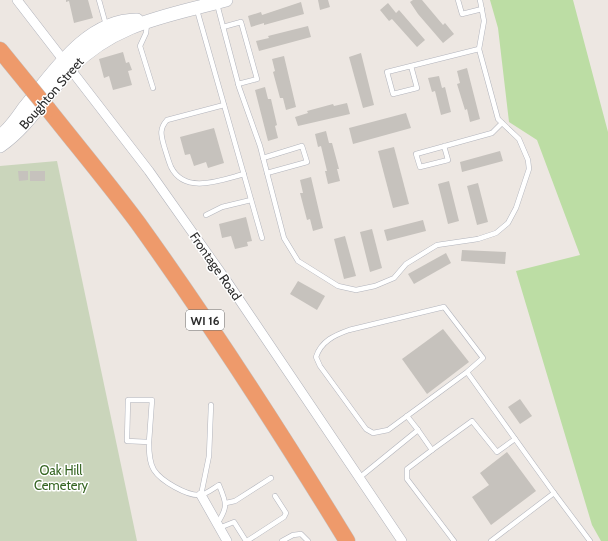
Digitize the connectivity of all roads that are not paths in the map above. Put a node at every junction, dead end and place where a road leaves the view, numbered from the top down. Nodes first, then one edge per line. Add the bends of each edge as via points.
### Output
1 (17, 0) edge
2 (99, 0) edge
3 (458, 0) edge
4 (480, 0) edge
5 (221, 1) edge
6 (196, 8) junction
7 (482, 9) junction
8 (147, 20) junction
9 (107, 27) junction
10 (223, 27) junction
11 (479, 49) junction
12 (0, 50) edge
13 (67, 64) junction
14 (411, 66) junction
15 (238, 84) junction
16 (153, 88) dead end
17 (224, 104) junction
18 (502, 123) junction
19 (0, 136) edge
20 (0, 146) edge
21 (444, 146) junction
22 (263, 158) junction
23 (267, 173) junction
24 (244, 174) junction
25 (251, 200) junction
26 (206, 215) dead end
27 (262, 238) dead end
28 (467, 372) junction
29 (211, 405) dead end
30 (406, 416) junction
31 (418, 430) junction
32 (515, 439) junction
33 (149, 442) junction
34 (432, 450) junction
35 (271, 478) dead end
36 (359, 478) junction
37 (554, 493) junction
38 (201, 495) junction
39 (275, 496) dead end
40 (226, 503) junction
41 (218, 526) junction
42 (226, 541) edge
43 (246, 541) edge
44 (282, 541) edge
45 (308, 541) edge
46 (347, 541) edge
47 (402, 541) edge
48 (454, 541) edge
49 (490, 541) edge
50 (590, 541) edge

1 - 13 street, Frontage Road
2 - 9 lane
3 - 7 lane via 462,14
4 - 7 lane
5 - 6 street, Boughton Street
5 - 10 lane
6 - 8 street, Boughton Street
6 - 17 lane
7 - 11 lane via 484,21
8 - 9 street, Boughton Street via 122,21
8 - 13 street, Boughton Street via 120,32
8 - 16 lane via 146,33 140,46
9 - 13 street, Boughton Street via 84,41
10 - 15 lane
10 - 15 lane via 241,22 257,79
11 - 14 lane
11 - 18 lane via 498,119
12 - 46 highway, WI 16, bridge via 137,222 274,424
13 - 19 street, Boughton Street
13 - 20 street, Boughton Street via 28,121
13 - 36 street, Frontage Road via 149,171 226,280
14 - 14 lane via 387,72 393,94 417,88
15 - 22 lane
17 - 24 lane
17 - 24 lane via 167,120 160,132 170,166 184,179 201,185
18 - 21 lane via 492,133
18 - 23 lane via 519,140 529,169 516,208 508,223 496,233 478,239 436,245 406,264 394,278 375,286 356,290 338,286 298,261 284,238
21 - 21 lane via 416,154 420,167 448,160
22 - 23 lane
22 - 23 lane via 302,146 307,162
24 - 25 lane
25 - 26 lane via 222,207
25 - 27 lane
28 - 30 lane
28 - 30 lane via 484,358 444,307 336,334 318,349 316,357 320,366 366,429 372,432 388,430
28 - 32 lane
29 - 38 lane via 209,456
30 - 31 lane
31 - 34 lane
31 - 36 lane
32 - 34 lane via 497,452 472,421
32 - 37 lane
33 - 33 lane via 152,400 128,400 128,441
33 - 38 lane via 150,461 154,470 187,493
34 - 48 lane via 407,469 407,479
35 - 40 lane via 235,501
36 - 47 street, Frontage Road
37 - 49 lane
37 - 50 lane
38 - 40 lane via 219,485
38 - 41 street
39 - 43 lane via 286,513 284,517
40 - 41 lane
41 - 42 street
41 - 43 lane via 234,522
44 - 45 lane via 301,534

